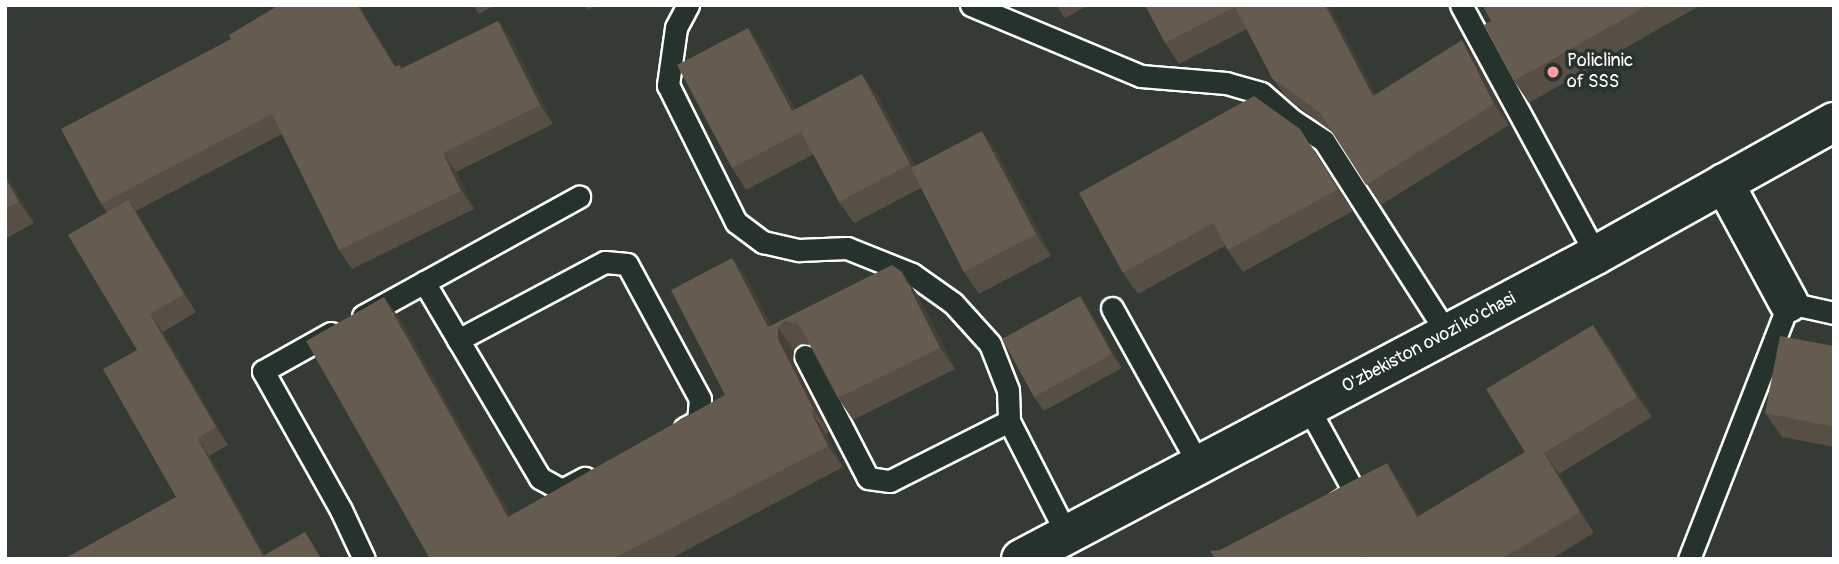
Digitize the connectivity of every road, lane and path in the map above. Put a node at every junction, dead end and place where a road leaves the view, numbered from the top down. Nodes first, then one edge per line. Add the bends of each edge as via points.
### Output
1 (688, 5) edge
2 (971, 5) edge
3 (1461, 5) edge
4 (1834, 122) edge
5 (1724, 183) junction
6 (579, 197) dead end
7 (1597, 255) junction
8 (424, 282) junction
9 (1790, 303) junction
10 (1112, 308) dead end
11 (1834, 313) edge
12 (1447, 333) junction
13 (458, 340) junction
14 (805, 356) edge
15 (1308, 407) junction
16 (1009, 421) junction
17 (661, 440) edge
18 (1199, 465) junction
19 (599, 471) edge
20 (1312, 515) edge
21 (1066, 535) junction
22 (363, 559) edge
23 (1021, 559) edge
24 (1689, 559) edge

1 - 16 lane via 676,28 668,85 736,222 763,242 799,250 847,248 912,274 953,303 990,344 1008,390
2 - 12 lane via 1141,76 1226,83 1261,93 1324,141
3 - 7 lane
4 - 5 main road, O'zbekiston ovozi ko'chasi
5 - 7 main road, O'zbekiston ovozi ko'chasi
5 - 9 main road
6 - 8 lane
7 - 12 main road, O'zbekiston ovozi ko'chasi
8 - 13 lane
8 - 22 lane via 263,371 341,510
9 - 11 lane
9 - 24 lane
10 - 18 lane
12 - 15 main road, O'zbekiston ovozi ko'chasi
13 - 17 lane via 605,262 627,264 700,399 698,421
13 - 19 lane via 540,478 562,489
14 - 16 lane via 868,478 890,481
15 - 18 main road, O'zbekiston ovozi ko'chasi
15 - 20 lane via 1351,486 1349,496
16 - 21 lane
18 - 21 main road, O'zbekiston ovozi ko'chasi
21 - 23 main road, O'zbekiston ovozi ko'chasi

